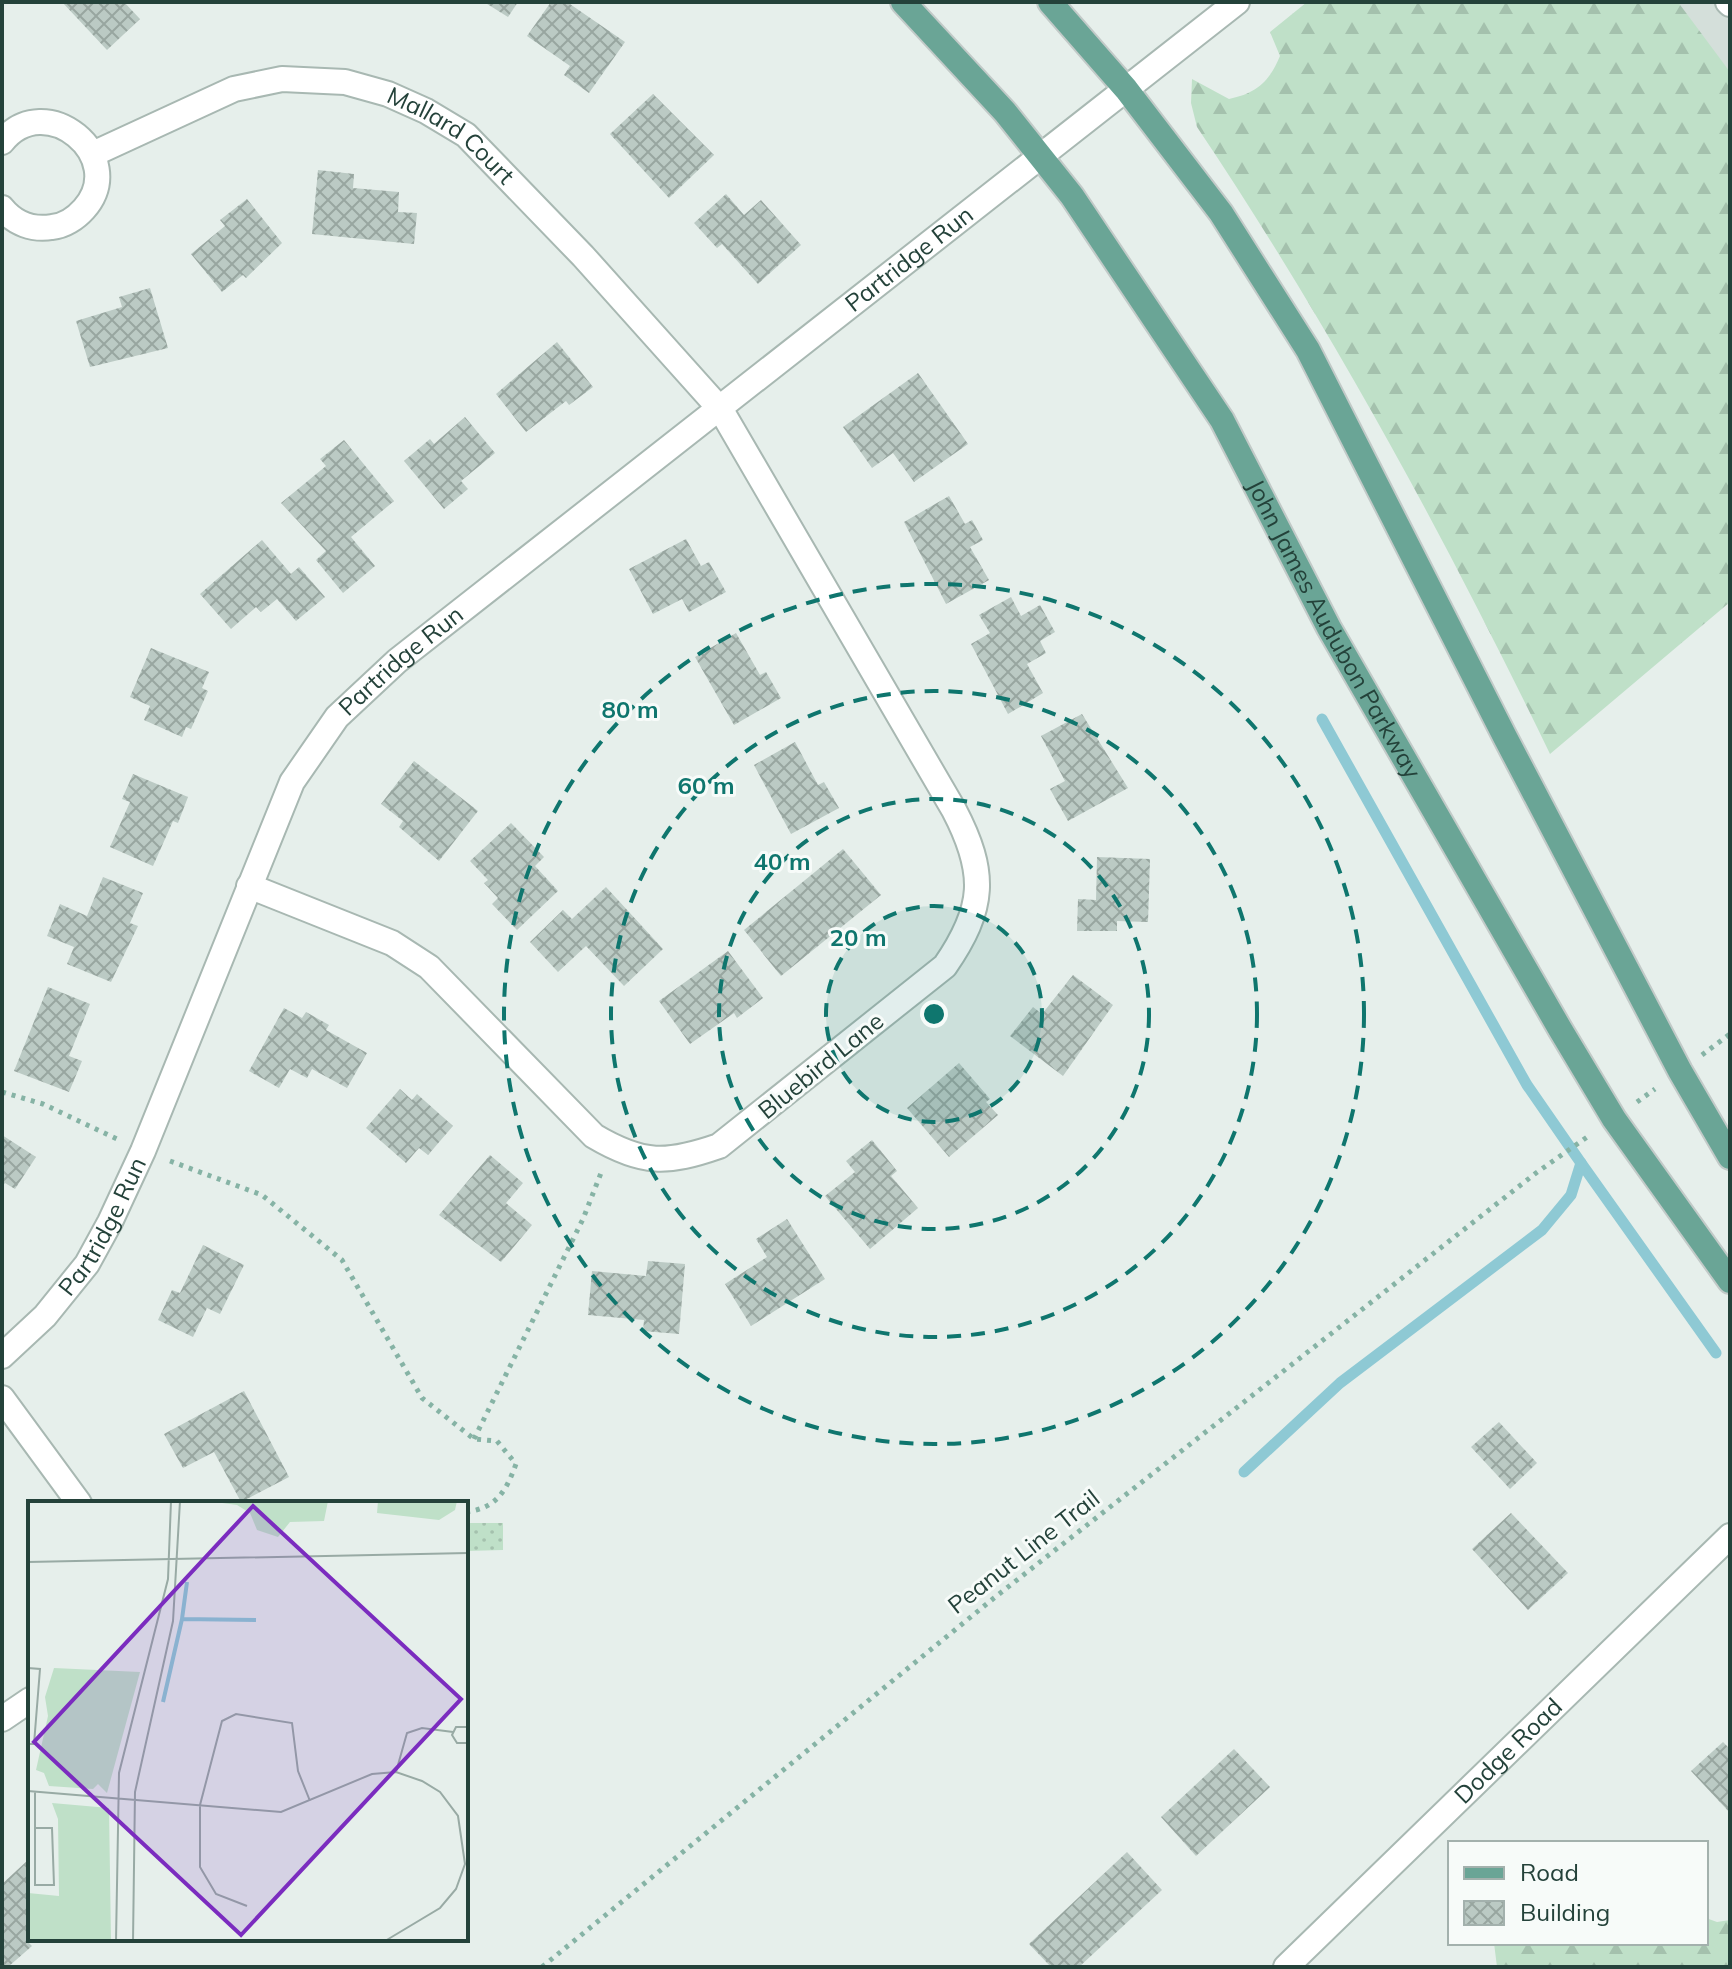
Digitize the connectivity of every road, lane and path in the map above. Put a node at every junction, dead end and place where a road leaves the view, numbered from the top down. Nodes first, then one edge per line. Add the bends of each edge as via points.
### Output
1 (903, 2) edge
2 (1050, 2) edge
3 (1237, 2) edge
4 (1126, 89) junction
5 (2, 142) edge
6 (93, 154) junction
7 (1041, 156) junction
8 (2, 208) edge
9 (721, 410) junction
10 (249, 886) junction
11 (1730, 1034) edge
12 (1716, 1045) dead end
13 (2, 1092) edge
14 (612, 1147) junction
15 (143, 1151) junction
16 (1730, 1157) edge
17 (1536, 1173) dead end
18 (1730, 1281) edge
19 (2, 1356) edge
20 (2, 1398) edge
21 (474, 1439) junction
22 (78, 1501) edge
23 (468, 1512) edge
24 (1730, 1536) edge
25 (28, 1701) edge
26 (2, 1719) edge
27 (542, 1967) edge
28 (1286, 1967) edge

1 - 7 main road, John James Audubon Parkway
2 - 4 main road
3 - 4 street, Partridge Run
4 - 7 street, Partridge Run
4 - 16 main road via 1221,213 1308,350 1505,737
5 - 6 street via 19,127 53,122 83,139
6 - 8 street via 95,189 74,218 40,228 22,224
6 - 9 street, Mallard Court via 234,89 282,79 345,82 388,94 466,135 484,152
7 - 9 street, Partridge Run
7 - 18 main road, John James Audubon Parkway via 1222,420 1329,628 1560,1029 1614,1119
9 - 10 street, Partridge Run via 397,661 337,717 292,782
9 - 14 street, Bluebird Lane via 972,844 979,877 976,909 968,934 945,966 719,1146 655,1161
10 - 14 street, Bluebird Lane via 392,943 429,967 594,1136
10 - 15 street, Partridge Run
11 - 12 path
13 - 15 path via 43,1104
14 - 21 path via 583,1219
15 - 19 street, Partridge Run via 87,1264 45,1316
15 - 21 path via 262,1195 342,1260 422,1398
17 - 27 path, Peanut Line Trail via 994,1598
20 - 22 street
21 - 23 path via 497,1441 516,1464 506,1494
24 - 28 street, Dodge Road
25 - 26 street

